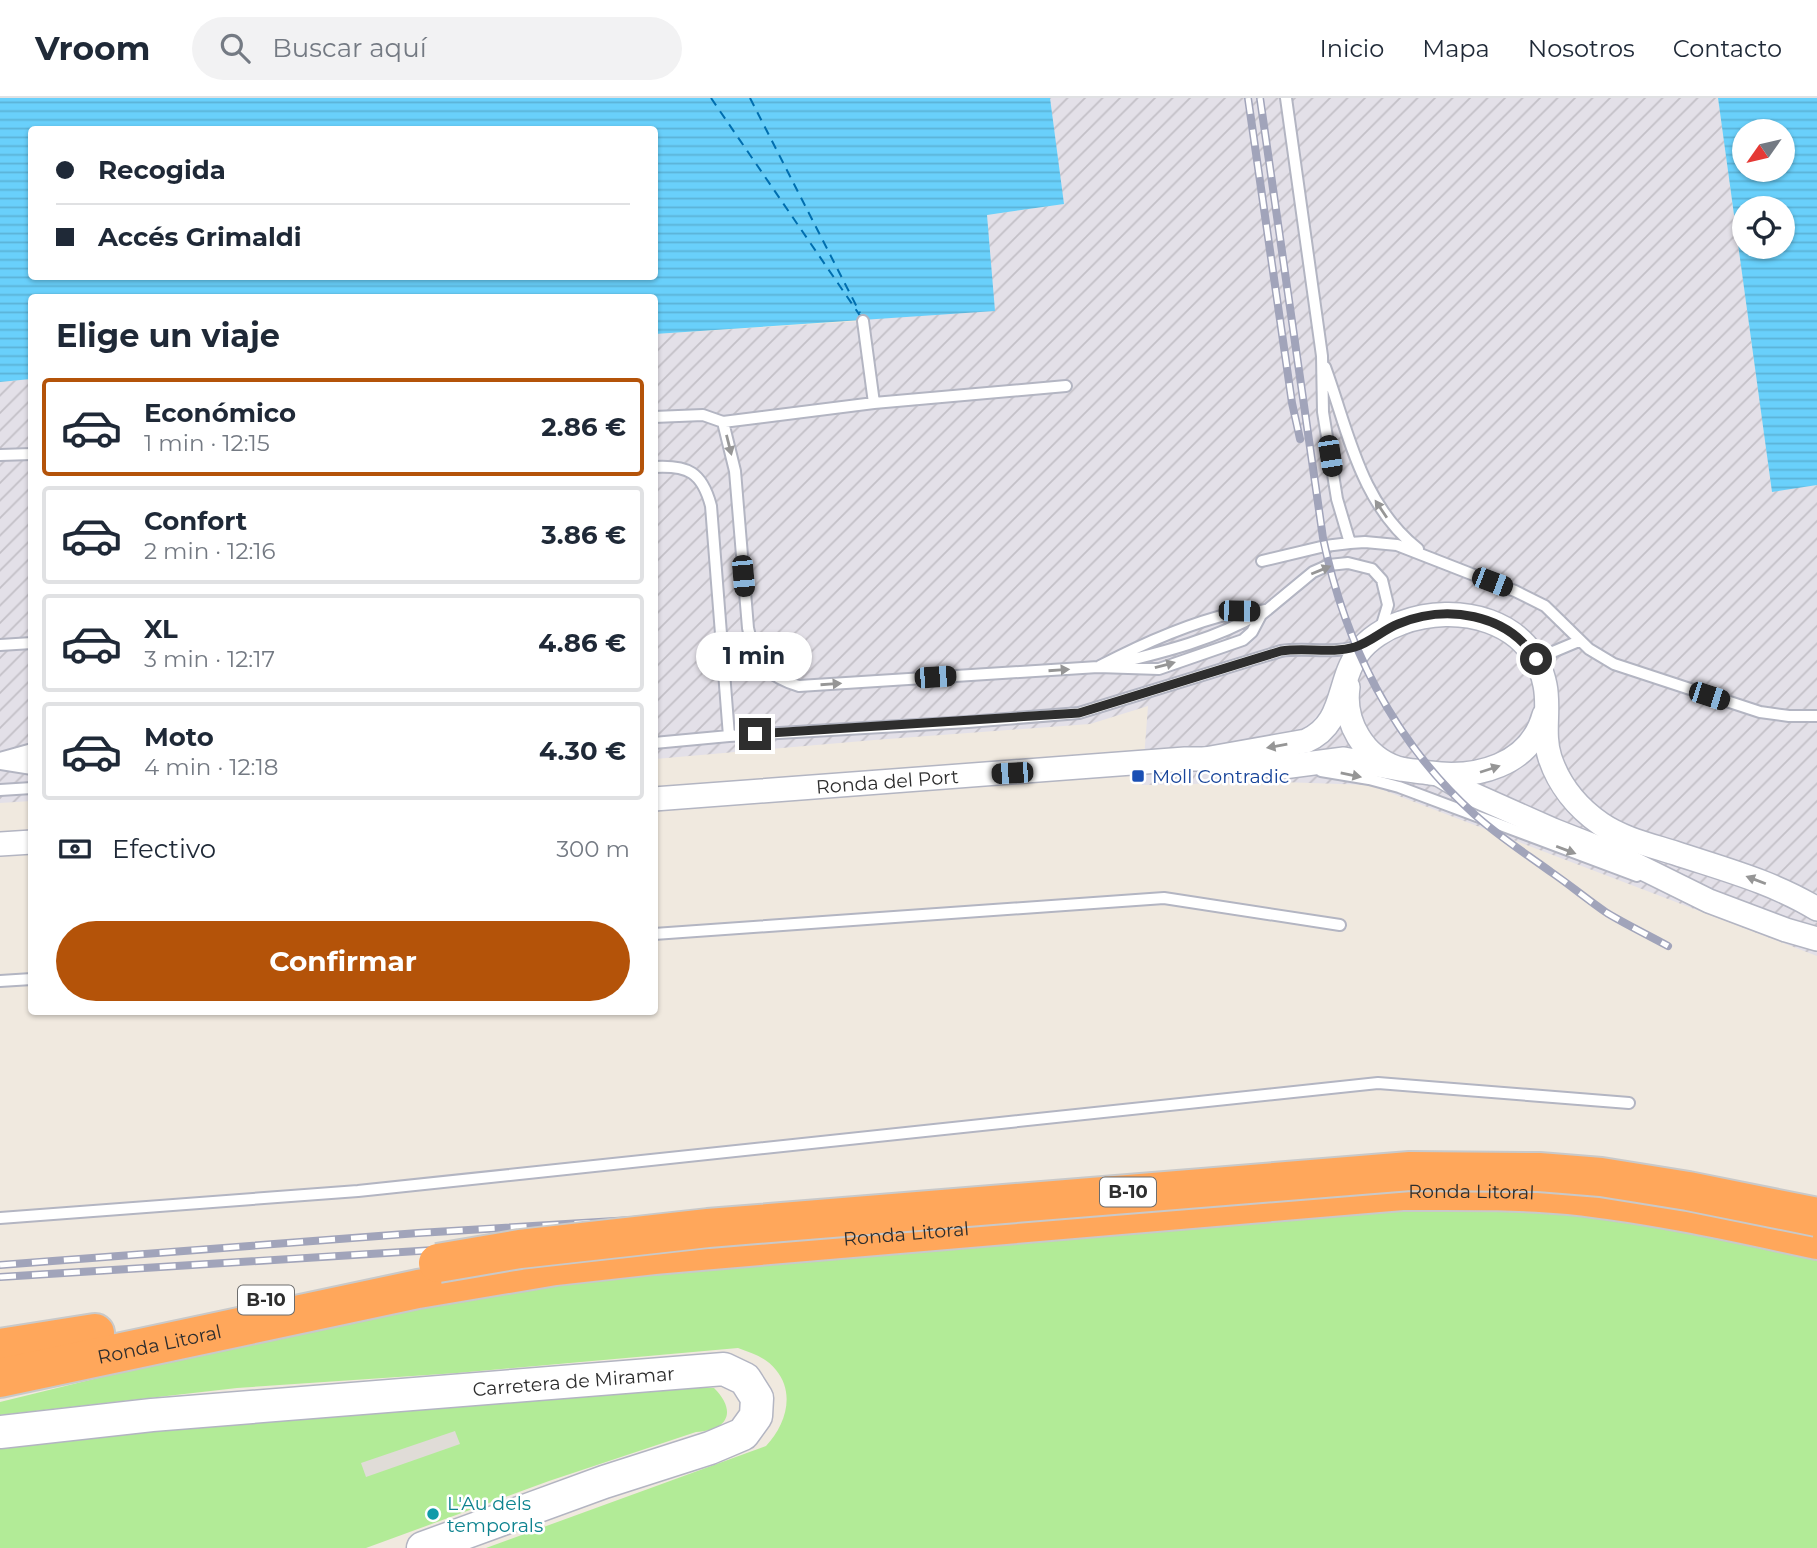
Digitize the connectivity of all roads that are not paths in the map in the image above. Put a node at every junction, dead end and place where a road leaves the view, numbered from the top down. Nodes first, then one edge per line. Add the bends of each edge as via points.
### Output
1 (1286, 98) edge
2 (863, 321) dead end
3 (1322, 356) junction
4 (1066, 386) dead end
5 (874, 403) junction
6 (658, 417) edge
7 (723, 422) junction
8 (28, 454) edge
9 (0, 455) edge
10 (658, 467) edge
11 (1350, 543) junction
12 (1428, 557) junction
13 (1262, 561) dead end
14 (1266, 610) junction
15 (1377, 635) junction
16 (1579, 641) junction
17 (28, 643) edge
18 (0, 645) edge
19 (1536, 659) junction
20 (1098, 667) junction
21 (1351, 669) junction
22 (1546, 705) junction
23 (1817, 716) edge
24 (729, 736) junction
25 (658, 743) edge
26 (28, 751) edge
27 (1205, 759) junction
28 (28, 760) edge
29 (0, 761) edge
30 (1283, 767) junction
31 (28, 768) edge
32 (1400, 769) junction
33 (1440, 775) junction
34 (28, 788) edge
35 (0, 790) edge
36 (658, 799) edge
37 (28, 842) edge
38 (0, 844) edge
39 (1709, 901) junction
40 (1817, 909) edge
41 (1340, 925) dead end
42 (658, 934) edge
43 (1817, 939) edge
44 (28, 979) edge
45 (0, 981) edge
46 (1629, 1103) dead end
47 (1817, 1217) edge
48 (0, 1218) edge
49 (1817, 1240) edge
50 (415, 1279) junction
51 (0, 1335) edge
52 (132, 1338) junction
53 (0, 1348) edge
54 (0, 1378) edge
55 (0, 1389) edge
56 (0, 1432) edge
57 (424, 1548) edge

1 - 3 lane
2 - 5 lane
3 - 11 lane via 1323,412 1337,499
12 -> 3 lane via 1391,523 1362,477
4 - 5 lane
5 - 7 lane
6 - 7 lane via 703,415
7 -> 20 lane via 735,471 752,650 763,667 781,681 799,686
8 - 9 lane
10 - 24 lane via 686,468 707,491 711,506
11 - 12 lane via 1396,545
11 - 13 lane
12 - 16 lane via 1538,602
14 -> 15 lane via 1320,568 1364,565 1379,575 1387,596 1387,614
14 - 20 lane via 1234,612 1148,641
20 -> 14 lane via 1159,668 1243,640
15 - 19 street via 1419,617 1472,616 1512,632
15 - 21 street via 1358,653
15 - 24 lane via 1340,650 1281,651 1079,713
16 - 19 lane
16 - 23 lane via 1601,658 1631,671 1736,705 1770,714
17 - 18 lane
19 - 22 street via 1545,682
21 -> 27 street via 1331,720 1314,737
21 - 32 street via 1348,706 1355,730 1376,757
33 -> 22 street via 1482,772 1512,760 1533,738
40 -> 22 street via 1753,878 1639,842 1602,824 1573,800 1555,771 1546,744
24 - 25 lane
26 - 29 lane
27 - 30 street
27 - 36 street, Ronda del Port
28 - 29 lane
29 - 31 lane
30 - 32 street via 1344,759
30 -> 39 lane via 1336,772 1399,787
32 - 33 street
33 - 39 street via 1472,794 1614,854
34 - 35 lane
37 - 38 street
39 - 43 street
41 - 42 lane via 1164,898
44 - 45 lane
46 - 48 lane via 1378,1083 358,1191
47 - 50 highway, Ronda Litoral / B-10, bridge via 1601,1177 1410,1171 614,1237 520,1249
49 - 50 highway, Ronda Litoral / B-10 via 1690,1212 1607,1200 1526,1192 1402,1191
50 - 52 highway, Ronda Litoral / B-10
51 - 52 highway, B-10
52 - 53 highway, Ronda Litoral / B-10
52 - 54 highway, Ronda Litoral / B-10
52 - 55 highway, B-10 via 91,1366
56 - 57 street, Carretera de Miramar via 152,1415 724,1369 744,1379 757,1398 756,1416 743,1434

